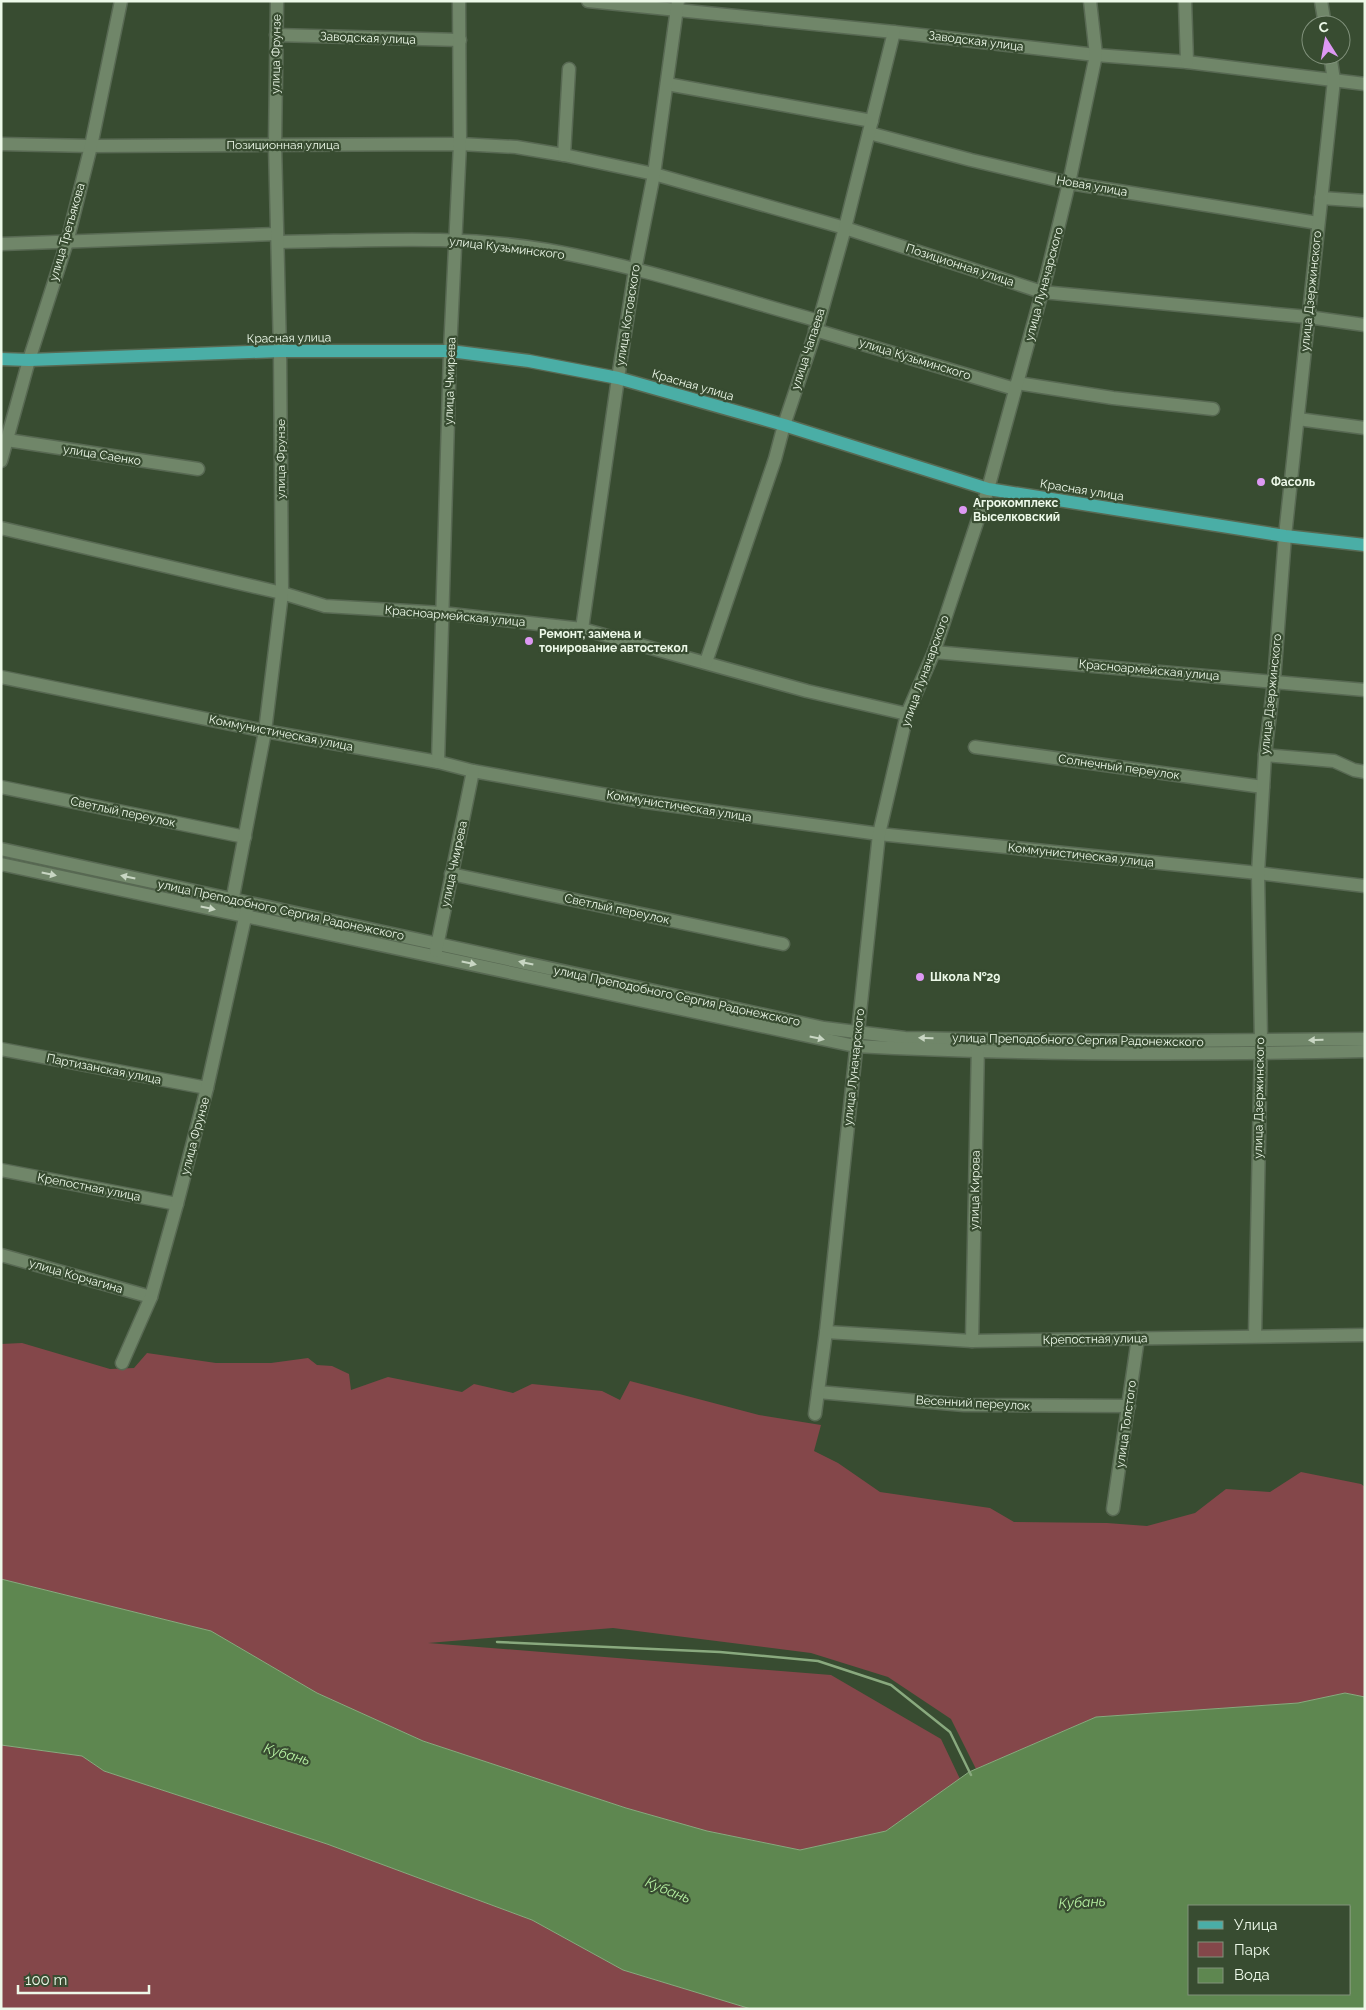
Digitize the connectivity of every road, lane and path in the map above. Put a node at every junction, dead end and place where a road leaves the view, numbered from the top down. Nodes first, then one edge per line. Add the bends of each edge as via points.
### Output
1 (121, 1) edge
2 (277, 1) edge
3 (459, 1) edge
4 (588, 1) edge
5 (1090, 1) edge
6 (1185, 1) edge
7 (1321, 1) edge
8 (678, 6) edge
9 (1323, 15) edge
10 (894, 32) junction
11 (276, 35) junction
12 (460, 40) junction
13 (1096, 55) junction
14 (1187, 62) junction
15 (1332, 65) edge
16 (569, 69) dead end
17 (1334, 80) junction
18 (667, 84) junction
19 (1365, 84) edge
20 (871, 127) junction
21 (1, 144) edge
22 (460, 144) junction
23 (275, 145) junction
24 (91, 146) junction
25 (564, 154) junction
26 (654, 174) junction
27 (1069, 183) junction
28 (1321, 198) junction
29 (1365, 201) edge
30 (1318, 223) junction
31 (845, 228) junction
32 (277, 238) junction
33 (455, 240) junction
34 (67, 242) junction
35 (1, 244) edge
36 (635, 270) junction
37 (1042, 292) junction
38 (1308, 317) junction
39 (817, 325) junction
40 (1365, 325) edge
41 (280, 351) junction
42 (450, 351) junction
43 (1, 359) edge
44 (29, 360) junction
45 (618, 378) junction
46 (1016, 386) junction
47 (1213, 408) dead end
48 (1298, 419) junction
49 (784, 425) junction
50 (1365, 428) edge
51 (7, 440) junction
52 (1, 460) edge
53 (198, 469) dead end
54 (988, 489) junction
55 (1, 528) edge
56 (1285, 536) junction
57 (1365, 545) edge
58 (282, 593) junction
59 (442, 613) junction
60 (582, 629) junction
61 (934, 652) junction
62 (706, 662) junction
63 (1, 677) edge
64 (1274, 681) junction
65 (1365, 690) edge
66 (907, 714) junction
67 (265, 731) junction
68 (975, 748) dead end
69 (1265, 755) junction
70 (438, 762) junction
71 (473, 771) junction
72 (1365, 772) edge
73 (1, 787) edge
74 (1263, 787) junction
75 (879, 834) junction
76 (245, 836) junction
77 (1, 849) edge
78 (1, 864) edge
79 (1258, 873) junction
80 (451, 874) junction
81 (1365, 886) edge
82 (232, 906) junction
83 (247, 910) junction
84 (783, 944) dead end
85 (436, 950) junction
86 (857, 1033) junction
87 (1365, 1040) edge
88 (855, 1046) junction
89 (978, 1046) junction
90 (1260, 1048) junction
91 (1, 1049) edge
92 (1365, 1051) edge
93 (207, 1088) junction
94 (1, 1170) edge
95 (177, 1204) junction
96 (1, 1255) edge
97 (151, 1297) junction
98 (826, 1332) junction
99 (1365, 1335) edge
100 (1255, 1336) junction
101 (1138, 1338) junction
102 (972, 1341) junction
103 (122, 1363) dead end
104 (818, 1392) junction
105 (1129, 1406) junction
106 (815, 1414) dead end
107 (1113, 1509) dead end

1 - 24 street, улица Третьякова
2 - 11 street, улица Фрунзе
3 - 12 street, улица Чмирева
4 - 8 street, Заводская улица
5 - 13 street, улица Луначарского
6 - 14 street
7 - 9 street
8 - 10 street, Заводская улица
8 - 18 street, улица Котовского
10 - 13 street, Заводская улица
10 - 20 street, улица Чапаева
11 - 12 street, Заводская улица
11 - 23 street, улица Фрунзе
12 - 22 street, улица Чмирева
13 - 14 street, Заводская улица
13 - 27 street, улица Луначарского
14 - 17 street, Заводская улица
15 - 17 street, улица Дзержинского
16 - 25 street
17 - 19 street, Заводская улица
17 - 28 street, улица Дзержинского
18 - 20 street, Новая улица
18 - 26 street, улица Котовского
20 - 27 street, Новая улица via 971,160
20 - 31 street, улица Чапаева
21 - 24 street, Позиционная улица
22 - 23 street, Позиционная улица
22 - 25 street, Позиционная улица
22 - 33 street, улица Чмирева
23 - 24 street, Позиционная улица
23 - 32 street, улица Фрунзе
24 - 34 street, улица Третьякова
25 - 26 street, Позиционная улица
26 - 31 street, Позиционная улица
26 - 36 street, улица Котовского
27 - 30 street, Новая улица
27 - 37 street, улица Луначарского
28 - 29 street
28 - 30 street, улица Дзержинского
30 - 38 street, улица Дзержинского
31 - 37 street, Позиционная улица
31 - 39 street, улица Чапаева
32 - 33 street, улица Кузьминского
32 - 34 street, улица Кузьминского
32 - 41 street, улица Фрунзе
33 - 36 street, улица Кузьминского via 546,250
33 - 42 street, улица Чмирева
34 - 35 street, улица Кузьминского
34 - 44 street, улица Третьякова
36 - 39 street, улица Кузьминского
36 - 45 street, улица Котовского
37 - 38 street, Позиционная улица
37 - 46 street, улица Луначарского
38 - 40 street, Позиционная улица
38 - 48 street, улица Дзержинского
39 - 46 street, улица Кузьминского
39 - 49 street, улица Чапаева
41 - 42 main road, Красная улица
41 - 44 main road, Красная улица
41 - 58 street, улица Фрунзе
42 - 45 main road, Красная улица via 529,361
42 - 59 street, улица Чмирева
43 - 44 main road, Красная улица
44 - 51 street, улица Третьякова
45 - 49 main road, Красная улица
45 - 60 street, улица Котовского
46 - 47 street, улица Кузьминского
46 - 54 street, улица Луначарского
48 - 50 street
48 - 56 street, улица Дзержинского
49 - 54 main road, Красная улица
49 - 62 street, улица Чапаева
51 - 52 street, улица Третьякова
51 - 53 street, улица Саенко
54 - 56 main road, Красная улица
54 - 61 street, улица Луначарского
55 - 58 street, Красноармейская улица
56 - 57 main road, Красная улица
56 - 64 street, улица Дзержинского
58 - 59 street, Красноармейская улица via 325,606
58 - 67 street, улица Фрунзе
59 - 60 street, Красноармейская улица
59 - 70 street, улица Чмирева
60 - 62 street, Красноармейская улица
61 - 64 street, Красноармейская улица
61 - 66 street, улица Луначарского
62 - 66 street, Красноармейская улица via 807,691
63 - 67 street, Коммунистическая улица
64 - 65 street, Красноармейская улица
64 - 69 street, улица Дзержинского
66 - 75 street, улица Луначарского
67 - 70 street, Коммунистическая улица
67 - 76 street, улица Фрунзе
68 - 74 street, Солнечный переулок
69 - 72 street via 1334,761
69 - 74 street, улица Дзержинского
70 - 71 street, Коммунистическая улица
71 - 75 street, Коммунистическая улица via 646,802
71 - 80 street, улица Чмирева
73 - 76 street, Светлый переулок
74 - 79 street, улица Дзержинского
75 - 79 street, Коммунистическая улица
75 - 86 street, улица Луначарского
76 - 82 street, улица Фрунзе
82 -> 77 street, улица Преподобного Сергия Радонежского
78 -> 82 street, улица Преподобного Сергия Радонежского
79 - 81 street, Коммунистическая улица
79 - 90 street, улица Дзержинского
80 - 84 street, Светлый переулок
80 - 85 street, улица Чмирева
82 - 83 street, улица Преподобного Сергия Радонежского
83 - 85 street, улица Преподобного Сергия Радонежского
83 - 93 street, улица Фрунзе
86 -> 85 street, улица Преподобного Сергия Радонежского
85 -> 88 street, улица Преподобного Сергия Радонежского
86 - 88 street, улица Луначарского
89 -> 86 street, улица Преподобного Сергия Радонежского
87 -> 90 street, улица Преподобного Сергия Радонежского
88 - 89 street, улица Преподобного Сергия Радонежского
88 - 98 street, улица Луначарского
89 - 90 street, улица Преподобного Сергия Радонежского
89 - 102 street, улица Кирова
90 - 92 street, улица Преподобного Сергия Радонежского
90 - 100 street, улица Дзержинского
91 - 93 street, Партизанская улица
93 - 95 street, улица Фрунзе
94 - 95 street, Крепостная улица
95 - 97 street, улица Фрунзе
96 - 97 street, улица Корчагина
97 - 103 street, улица Фрунзе
98 - 102 street, Крепостная улица
98 - 104 street, улица Луначарского
99 - 100 street, Крепостная улица
100 - 101 street, Крепостная улица
101 - 102 street, Крепостная улица
101 - 105 street, улица Толстого
104 - 105 street, Весенний переулок via 964,1405
104 - 106 street, улица Луначарского
105 - 107 street, улица Толстого

